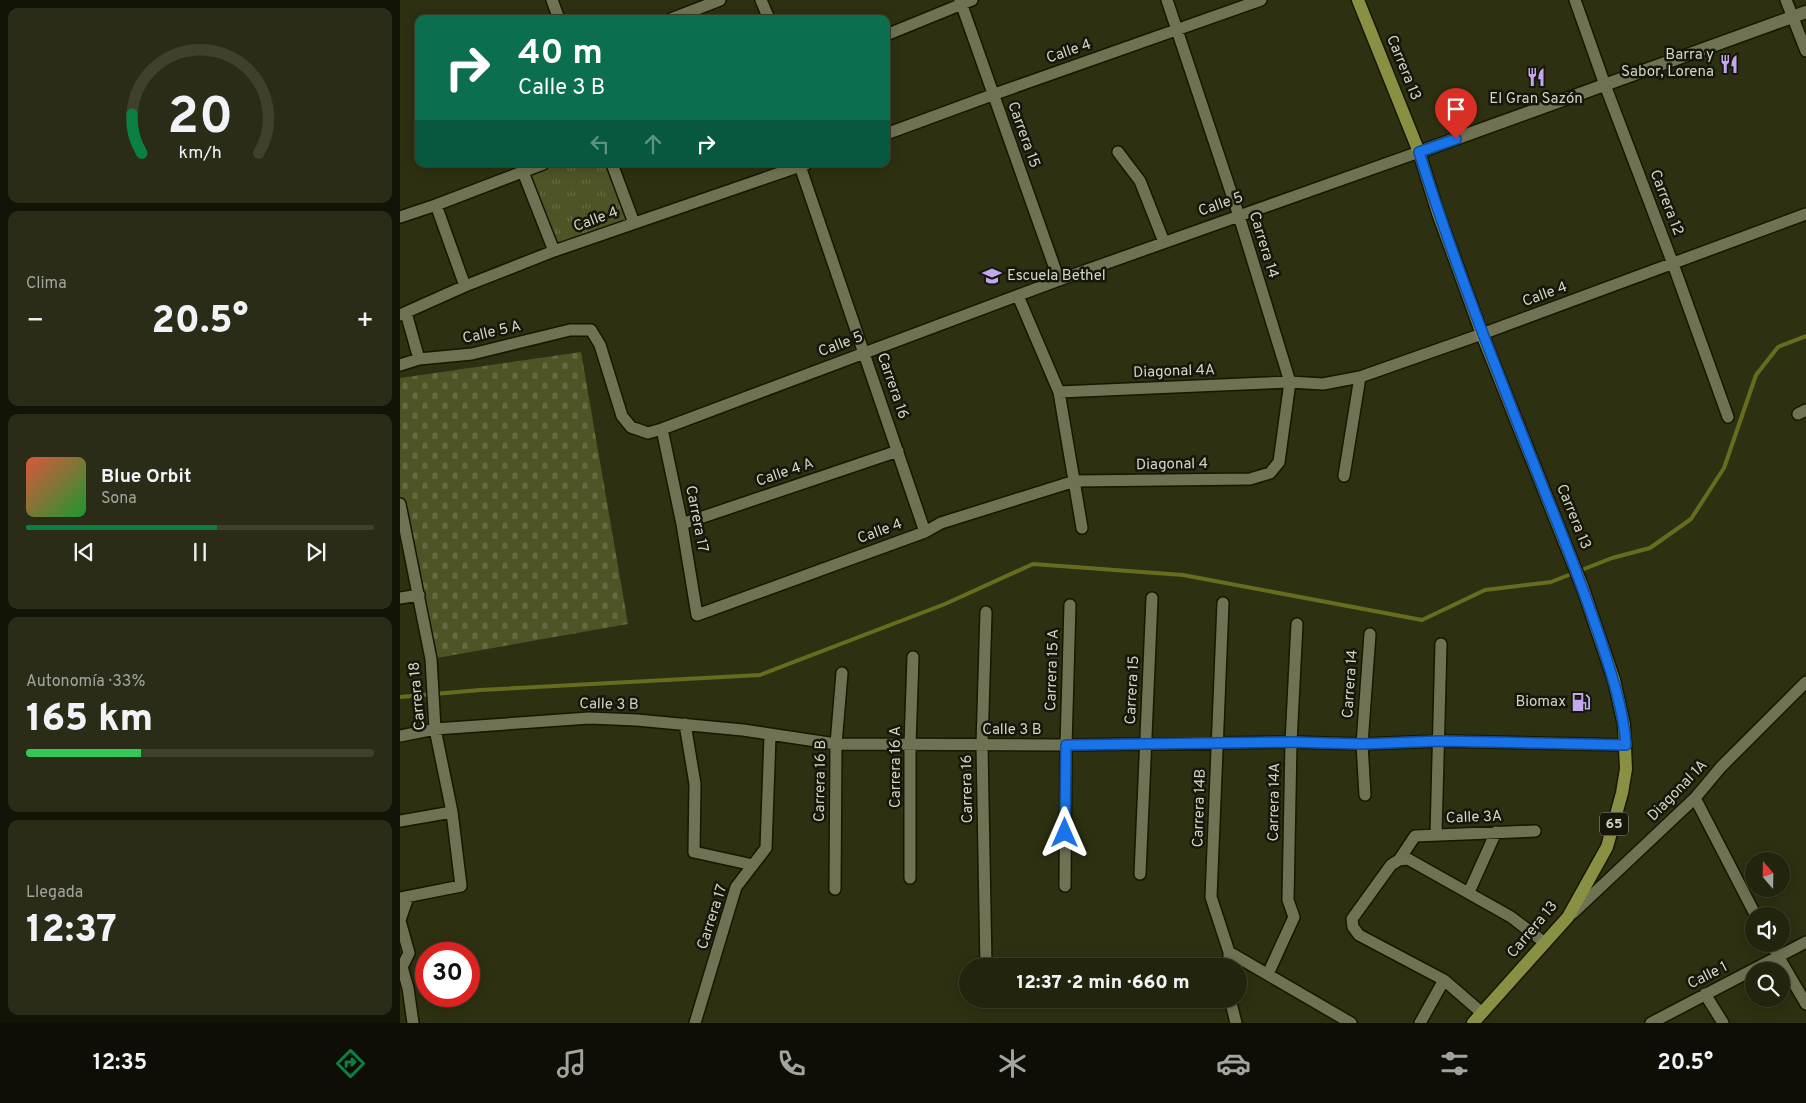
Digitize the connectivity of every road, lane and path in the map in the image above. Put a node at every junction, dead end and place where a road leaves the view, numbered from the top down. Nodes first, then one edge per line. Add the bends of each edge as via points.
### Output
1 (552, 0) edge
2 (720, 0) edge
3 (762, 0) edge
4 (1167, 0) edge
5 (1261, 0) edge
6 (1358, 0) edge
7 (1575, 0) edge
8 (1786, 0) edge
9 (965, 1) edge
10 (1806, 12) edge
11 (558, 15) edge
12 (681, 15) edge
13 (768, 15) edge
14 (1793, 17) junction
15 (1178, 30) junction
16 (890, 33) edge
17 (1806, 51) edge
18 (1604, 84) junction
19 (992, 95) junction
20 (890, 133) edge
21 (1118, 152) dead end
22 (1419, 152) junction
23 (536, 167) edge
24 (613, 167) edge
25 (797, 167) edge
26 (804, 167) edge
27 (523, 172) junction
28 (436, 205) junction
29 (1806, 214) edge
30 (1239, 216) junction
31 (400, 217) edge
32 (634, 223) junction
33 (1164, 242) junction
34 (554, 251) junction
35 (1673, 264) junction
36 (1059, 280) junction
37 (465, 286) junction
38 (1018, 296) junction
39 (403, 314) edge
40 (1482, 334) junction
41 (864, 353) junction
42 (419, 359) junction
43 (400, 366) edge
44 (1360, 376) junction
45 (1290, 382) junction
46 (1059, 392) junction
47 (1728, 418) dead end
48 (662, 429) junction
49 (648, 432) joint
50 (898, 451) junction
51 (1270, 473) joint
52 (1344, 476) dead end
53 (1075, 481) junction
54 (400, 504) edge
55 (402, 524) edge
56 (682, 524) junction
57 (1082, 528) dead end
58 (925, 532) junction
59 (419, 595) junction
60 (400, 598) edge
61 (1152, 598) dead end
62 (1223, 603) dead end
63 (1070, 605) dead end
64 (986, 612) dead end
65 (697, 615) joint
66 (1297, 624) dead end
67 (1370, 634) dead end
68 (1441, 644) dead end
69 (913, 657) dead end
70 (842, 673) dead end
71 (1806, 682) edge
72 (685, 724) junction
73 (435, 729) junction
74 (400, 736) edge
75 (770, 736) junction
76 (1439, 741) junction
77 (1218, 742) junction
78 (1291, 742) junction
79 (1145, 743) junction
80 (836, 744) junction
81 (910, 744) junction
82 (982, 744) junction
83 (1362, 744) junction
84 (1066, 745) junction
85 (1626, 745) junction
86 (1365, 795) dead end
87 (1695, 798) junction
88 (452, 812) junction
89 (400, 821) edge
90 (1535, 831) dead end
91 (1496, 832) junction
92 (1436, 834) junction
93 (1399, 860) junction
94 (753, 865) junction
95 (1140, 874) dead end
96 (910, 878) dead end
97 (1064, 886) dead end
98 (835, 889) dead end
99 (1468, 892) junction
100 (404, 898) edge
101 (1751, 907) edge
102 (1568, 917) junction
103 (400, 921) edge
104 (1806, 942) edge
105 (1545, 943) junction
106 (1229, 952) junction
107 (1775, 952) edge
108 (1778, 957) junction
109 (986, 958) edge
110 (1229, 958) edge
111 (401, 967) edge
112 (1268, 974) junction
113 (1444, 980) junction
114 (1705, 994) junction
115 (1806, 1004) edge
116 (1232, 1008) edge
117 (1482, 1013) junction
118 (412, 1023) edge
119 (695, 1023) edge
120 (1236, 1023) edge
121 (1351, 1023) edge
122 (1420, 1023) edge
123 (1473, 1023) edge
124 (1651, 1023) edge
125 (1723, 1023) edge

1 - 11 street
2 - 12 street
3 - 13 street
4 - 15 street, Carrera 14
5 - 15 street, Calle 4
6 - 22 main road, Carrera 13 / 65
7 - 18 street, Carrera 12
8 - 14 street
9 - 16 street
9 - 19 street, Carrera 15
10 - 14 street, Calle 5
14 - 17 street
14 - 18 street, Calle 5
15 - 19 street, Calle 4
15 - 30 street, Carrera 14
18 - 22 street, Calle 5
18 - 35 street, Carrera 12
19 - 20 street, Calle 4
19 - 36 street, Carrera 15
21 - 33 street via 1140,181
22 - 30 street, Calle 5
22 - 40 main road, Carrera 13 / 65
23 - 27 street
24 - 32 street
25 - 32 street, Calle 4
26 - 41 street, Carrera 16
27 - 28 street
27 - 34 street
28 - 31 street
28 - 37 street
29 - 35 street, Calle 4
30 - 33 street, Calle 5
30 - 45 street, Carrera 14
32 - 34 street, Calle 4
33 - 36 street, Calle 5
34 - 37 street, Calle 4
35 - 40 street, Calle 4
35 - 47 street, Carrera 12
36 - 38 street, Calle 5
37 - 39 street, Calle 4
38 - 41 street, Calle 5
38 - 46 street
39 - 42 street
40 - 44 street, Calle 4
40 - 85 main road, Carrera 13 / 65 via 1582,586 1618,694
41 - 48 street, Calle 5
41 - 50 street, Carrera 16
42 - 43 street, Calle 5 A
42 - 49 street, Calle 5 A via 472,354 570,330 591,330 600,345 622,416 631,427
44 - 45 street, Calle 4 via 1322,384
44 - 52 street
45 - 46 street, Diagonal 4A
45 - 51 street, Carrera 14 via 1279,462
46 - 53 street
48 - 49 street, Calle 5
48 - 56 street, Carrera 17
50 - 56 street, Calle 4 A
50 - 58 street, Carrera 16
51 - 53 street, Diagonal 4 via 1250,479
53 - 57 street
53 - 58 street, Calle 4 via 942,523
54 - 55 street, Carrera 18
55 - 59 street, Carrera 18
56 - 65 street, Carrera 17
58 - 65 street, Calle 4
59 - 60 street
59 - 73 street, Carrera 18 via 431,659
61 - 79 street, Carrera 15
62 - 77 street, Carrera 14B
63 - 84 street, Carrera 15 A
64 - 82 street, Carrera 16
66 - 78 street, Carrera 14A
67 - 83 street, Carrera 14
68 - 76 street
69 - 81 street, Carrera 16 A
70 - 80 street, Carrera 16 B
71 - 87 street, Diagonal 1A via 1721,767
72 - 73 street, Calle 3 B via 589,718
72 - 75 street, Calle 3 B
72 - 94 street via 695,784 694,852
73 - 74 street, Calle 3 B
73 - 88 street, Carrera 18
75 - 80 street, Calle 3 B
75 - 94 street, Carrera 17 via 766,848
76 - 83 street, Calle 3 B
76 - 85 street, Calle 3 B
76 - 92 street
77 - 78 street, Calle 3 B
77 - 79 street, Calle 3 B
77 - 106 street, Carrera 14B via 1211,897
78 - 83 street, Calle 3 B
78 - 112 street, Carrera 14A via 1288,900 1294,917
79 - 84 street, Calle 3 B
79 - 95 street, Carrera 15
80 - 81 street, Calle 3 B
80 - 98 street, Carrera 16 B
81 - 82 street, Calle 3 B
81 - 96 street, Carrera 16 A
82 - 84 street, Calle 3 B
82 - 109 street, Carrera 16
83 - 86 street, Carrera 14
84 - 97 street, Carrera 15 A
85 - 102 main road, Carrera 13 / 65 via 1622,793 1607,847
87 - 101 street
87 - 102 street, Diagonal 1A
88 - 89 street
88 - 100 street, Carrera 18 via 461,886
90 - 91 street, Calle 3A
91 - 92 street, Calle 3A
91 - 99 street
92 - 93 street, Calle 3A via 1414,836
93 - 99 street via 1408,860
93 - 113 street via 1391,865 1352,919 1353,928 1359,935
94 - 119 street, Carrera 17 via 736,887
99 - 105 street via 1511,917
100 - 103 street
102 - 105 main road, Carrera 13 / 65
103 - 111 street via 409,953
104 - 108 street, Calle 1
105 - 117 main road, Carrera 13 / 65
106 - 110 street, Carrera 14B
106 - 112 street
107 - 108 street
108 - 114 street, Calle 1
108 - 115 street
111 - 118 street via 408,988
112 - 121 street
113 - 117 street
113 - 122 street
114 - 124 street, Calle 1
114 - 125 street
116 - 120 street
117 - 123 main road, Carrera 13 / 65

